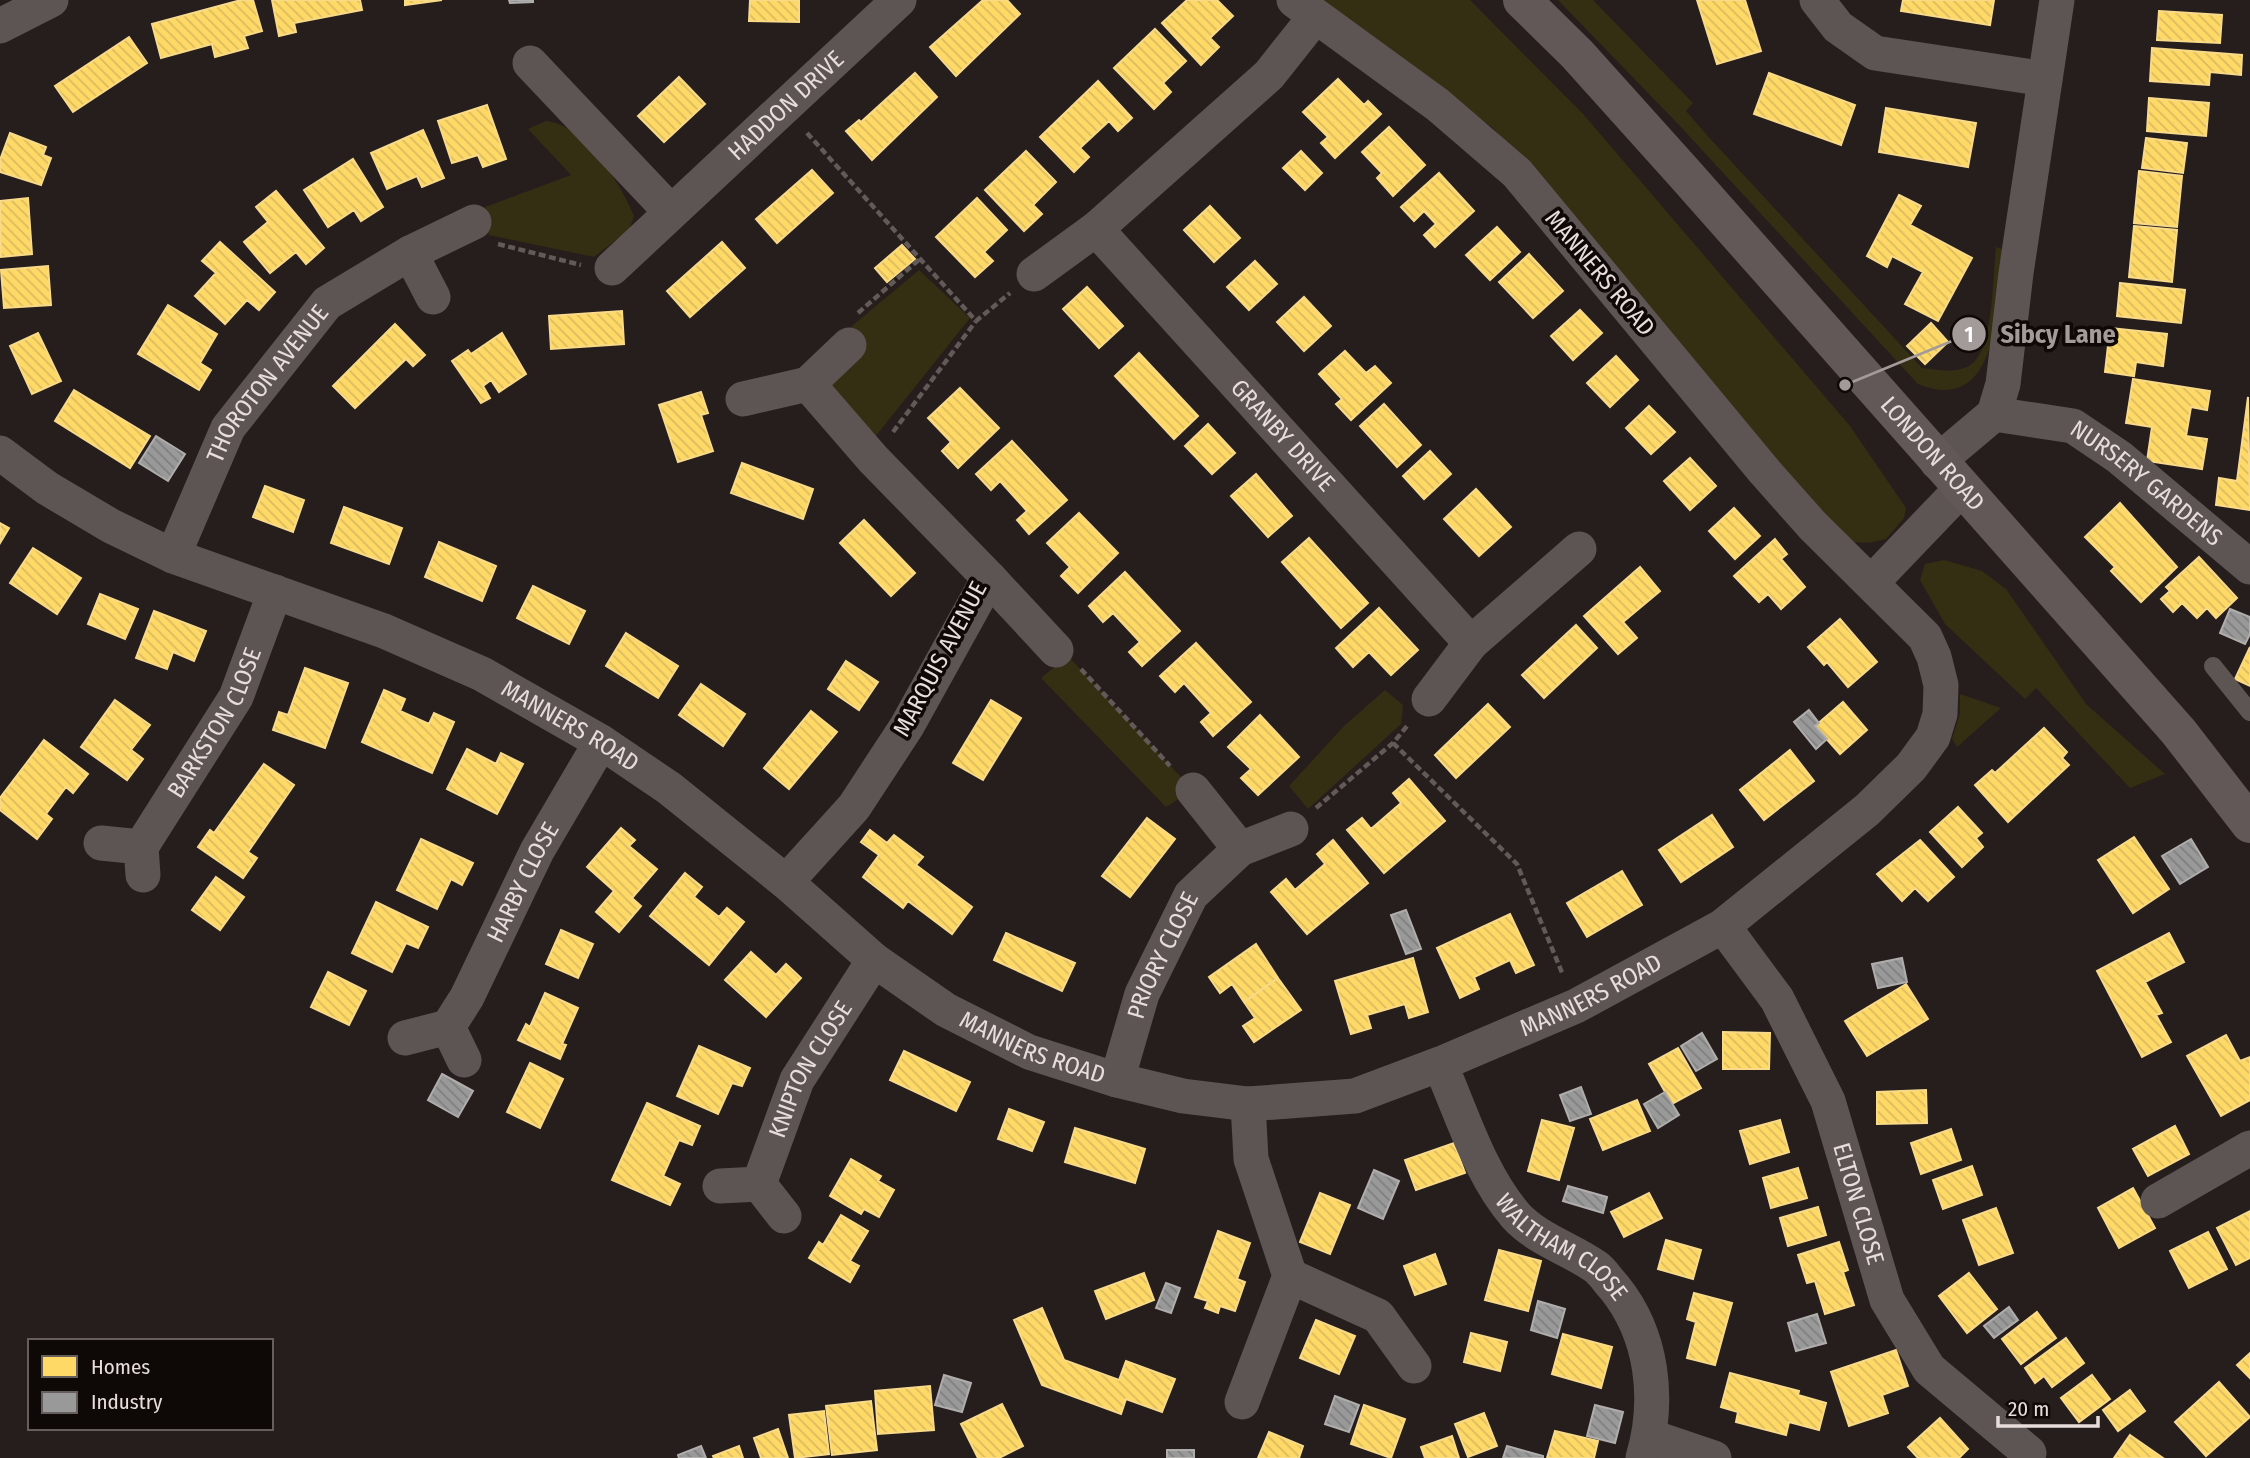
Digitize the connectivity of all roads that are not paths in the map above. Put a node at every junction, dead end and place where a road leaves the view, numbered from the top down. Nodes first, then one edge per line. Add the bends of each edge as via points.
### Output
1 (51, 0) edge
2 (899, 0) edge
3 (1522, 0) edge
4 (1817, 0) edge
5 (2057, 0) edge
6 (1305, 8) edge
7 (0, 26) edge
8 (530, 63) dead end
9 (2045, 79) junction
10 (670, 211) junction
11 (474, 222) dead end
12 (1096, 229) junction
13 (410, 253) junction
14 (612, 268) dead end
15 (1034, 274) road end
16 (433, 297) dead end
17 (849, 345) dead end
18 (808, 384) junction
19 (743, 399) dead end
20 (1994, 414) junction
21 (0, 453) edge
22 (1949, 475) junction
23 (1579, 550) dead end
24 (173, 555) junction
25 (2250, 567) edge
26 (989, 578) junction
27 (1872, 582) junction
28 (275, 592) junction
29 (1471, 643) junction
30 (1056, 650) road end
31 (2213, 666) dead end
32 (1429, 699) road end
33 (2250, 712) edge
34 (601, 742) junction
35 (1193, 790) road end
36 (2248, 818) edge
37 (1291, 829) road end
38 (101, 843) dead end
39 (1241, 849) junction
40 (786, 882) junction
41 (1723, 926) junction
42 (874, 960) junction
43 (448, 1027) junction
44 (405, 1038) dead end
45 (464, 1060) dead end
46 (1440, 1064) junction
47 (1117, 1080) junction
48 (1248, 1104) junction
49 (2250, 1148) edge
50 (759, 1184) junction
51 (720, 1186) dead end
52 (2158, 1201) dead end
53 (784, 1216) dead end
54 (1290, 1276) junction
55 (1413, 1366) dead end
56 (1242, 1402) dead end
57 (1646, 1447) edge
58 (2029, 1453) dead end
59 (1714, 1458) edge

1 - 7 street
2 - 10 street, HADDON DRIVE
3 - 22 main road, LONDON ROAD via 1675,163
4 - 9 street via 1838,27 1875,54
5 - 9 street
6 - 12 street via 1269,75
6 - 27 street, MANNERS ROAD via 1438,105 1517,173 1765,472
8 - 10 street
9 - 20 street via 2003,384
10 - 14 street, HADDON DRIVE
11 - 13 street, THOROTON AVENUE
12 - 15 street
12 - 29 street, GRANBY DRIVE
13 - 16 street
13 - 24 street, THOROTON AVENUE via 327,303 228,428
17 - 18 street
18 - 19 street
18 - 26 street, MARQUIS AVENUE via 873,459
20 - 22 street
20 - 25 street, NURSERY GARDENS via 2073,426 2119,457
21 - 24 street, MANNERS ROAD via 111,526
22 - 27 street
22 - 36 main road, LONDON ROAD via 2178,731
23 - 29 street
24 - 28 street, MANNERS ROAD
26 - 30 street
26 - 40 street, MARQUIS AVENUE via 907,726 854,807
27 - 41 street, MANNERS ROAD via 1924,637 1934,657 1941,685 1933,737 1867,810
28 - 34 street, MANNERS ROAD via 384,631 482,674
28 - 38 street, BARKSTON CLOSE via 236,697 143,861
29 - 32 street
31 - 33 lane
34 - 40 street, MANNERS ROAD via 669,788
34 - 43 street, HARBY CLOSE via 537,851
35 - 39 street
37 - 39 street, PRIORY CLOSE
39 - 47 street, PRIORY CLOSE via 1191,895 1142,994
40 - 42 street, MANNERS ROAD
41 - 46 street, MANNERS ROAD via 1576,1006
41 - 58 street, ELTON CLOSE via 1777,999 1828,1101 1887,1300 1929,1369
42 - 47 street, MANNERS ROAD via 946,1010 1029,1052
42 - 50 street, KNIPTON CLOSE via 797,1080
43 - 44 street
43 - 45 street
46 - 48 street, MANNERS ROAD via 1355,1096
46 - 57 street, WALTHAM CLOSE via 1496,1189 1518,1217 1555,1246 1598,1268 1623,1299 1644,1338 1652,1387
47 - 48 street, MANNERS ROAD via 1183,1097
48 - 54 street via 1251,1159
49 - 52 street
50 - 51 street
50 - 53 street
54 - 55 street via 1378,1316
54 - 56 street
57 - 59 street, WALTHAM CLOSE

